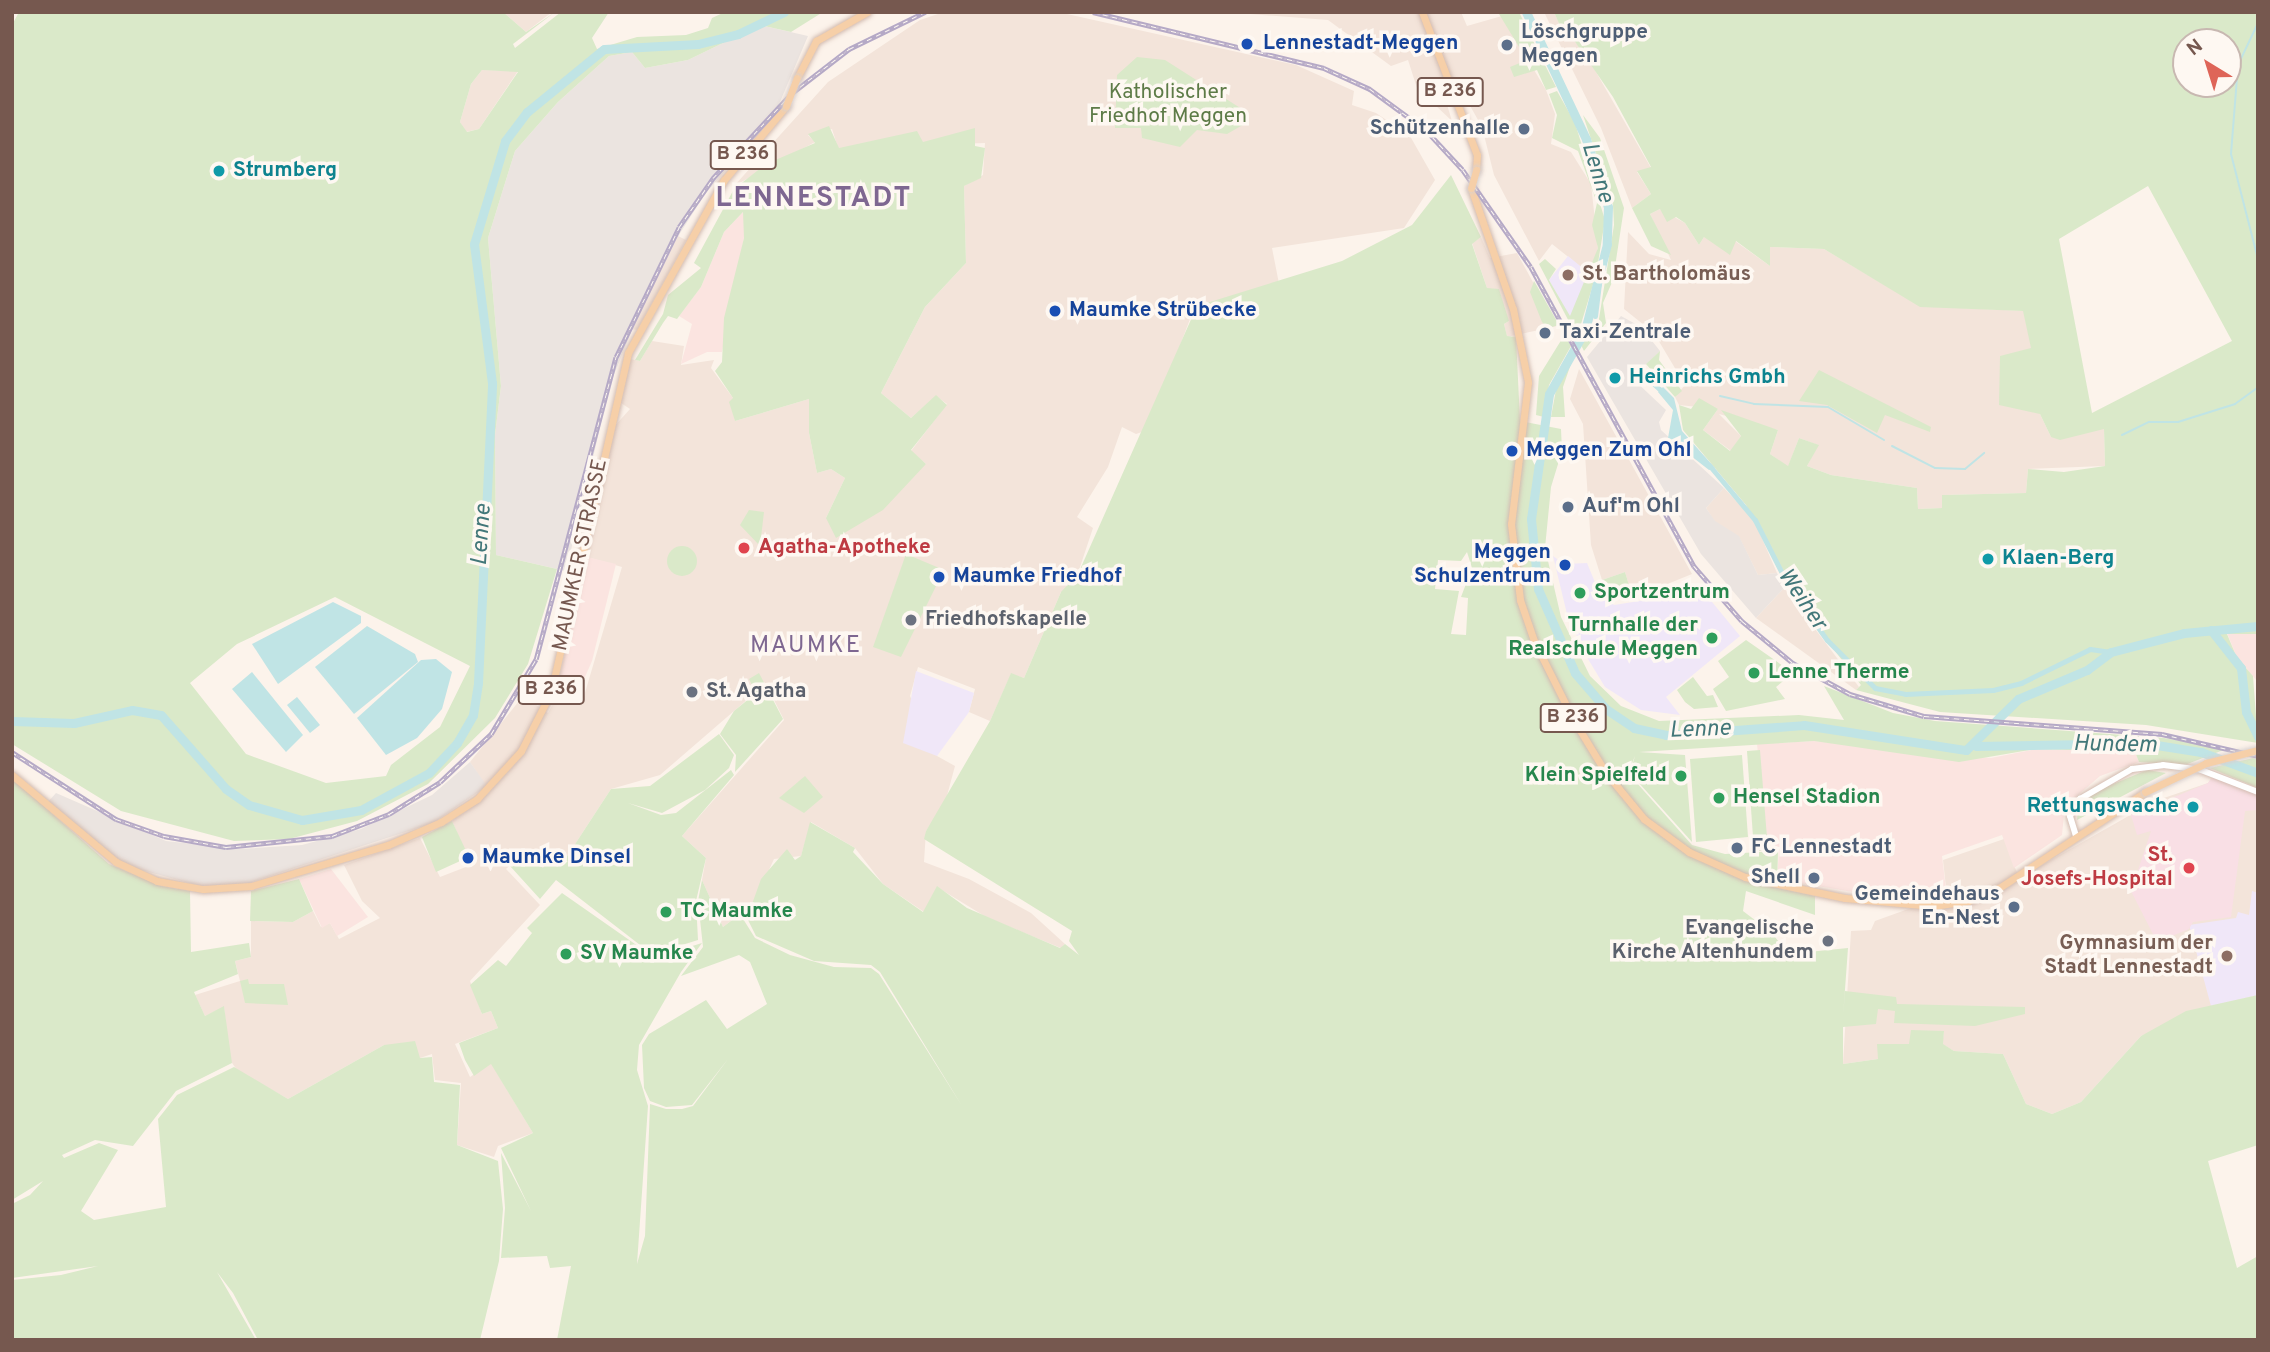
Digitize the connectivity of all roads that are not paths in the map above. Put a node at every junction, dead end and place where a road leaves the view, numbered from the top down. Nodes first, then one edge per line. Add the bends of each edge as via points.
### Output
1 (867, 12) edge
2 (1422, 12) edge
3 (2258, 750) edge
4 (12, 775) edge
5 (2258, 792) edge
6 (2076, 836) junction

1 - 4 main road, MAUMKER STRASSE / B 236, bridge via 816,41 786,106 724,180 619,379 555,676 541,718 513,763 477,799 417,834 251,886 194,888 134,872 79,836
2 - 6 main road, B 236, bridge via 1477,155 1471,188 1522,344 1528,415 1511,546 1520,600 1541,657 1593,753 1622,794 1673,842 1707,862 1769,884 1898,905 1961,902 1999,888
3 - 6 main road, B 236, bridge via 2206,763 2145,792
5 - 6 main road via 2201,770 2163,765 2132,769 2080,799 2070,820

